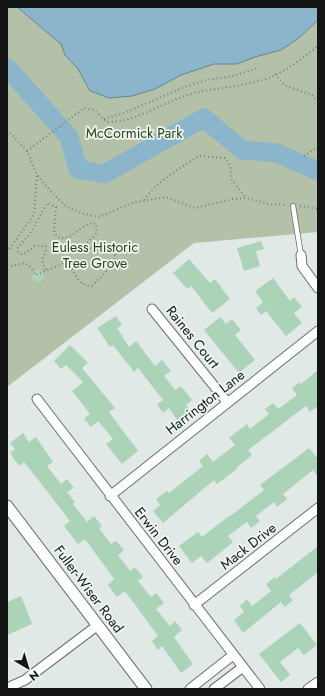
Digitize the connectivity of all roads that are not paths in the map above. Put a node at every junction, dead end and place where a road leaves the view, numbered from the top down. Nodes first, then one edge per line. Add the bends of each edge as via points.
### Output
1 (293, 206) road end
2 (301, 255) joint
3 (318, 288) edge
4 (152, 309) dead end
5 (318, 331) edge
6 (37, 399) dead end
7 (227, 402) junction
8 (110, 496) junction
9 (7, 506) edge
10 (318, 508) edge
11 (194, 605) junction
12 (98, 626) junction
13 (233, 655) junction
14 (243, 667) junction
15 (318, 682) edge
16 (7, 688) edge
17 (146, 689) edge
18 (190, 689) edge
19 (214, 689) edge
20 (260, 689) edge
21 (308, 689) edge

1 - 2 lane
2 - 3 street via 302,266
4 - 7 street, Raines Court
5 - 7 street, Harrington Lane
6 - 8 street, Erwin Drive
7 - 8 street, Harrington Lane
8 - 11 street, Erwin Drive
9 - 12 street, Fuller-Wiser Road
10 - 11 street, Mack Drive
11 - 13 street, Erwin Drive
12 - 16 street via 25,680
12 - 17 street, Fuller-Wiser Road
13 - 14 street, Erwin Drive
13 - 18 street
14 - 19 street
14 - 20 street, Erwin Drive
15 - 21 street

